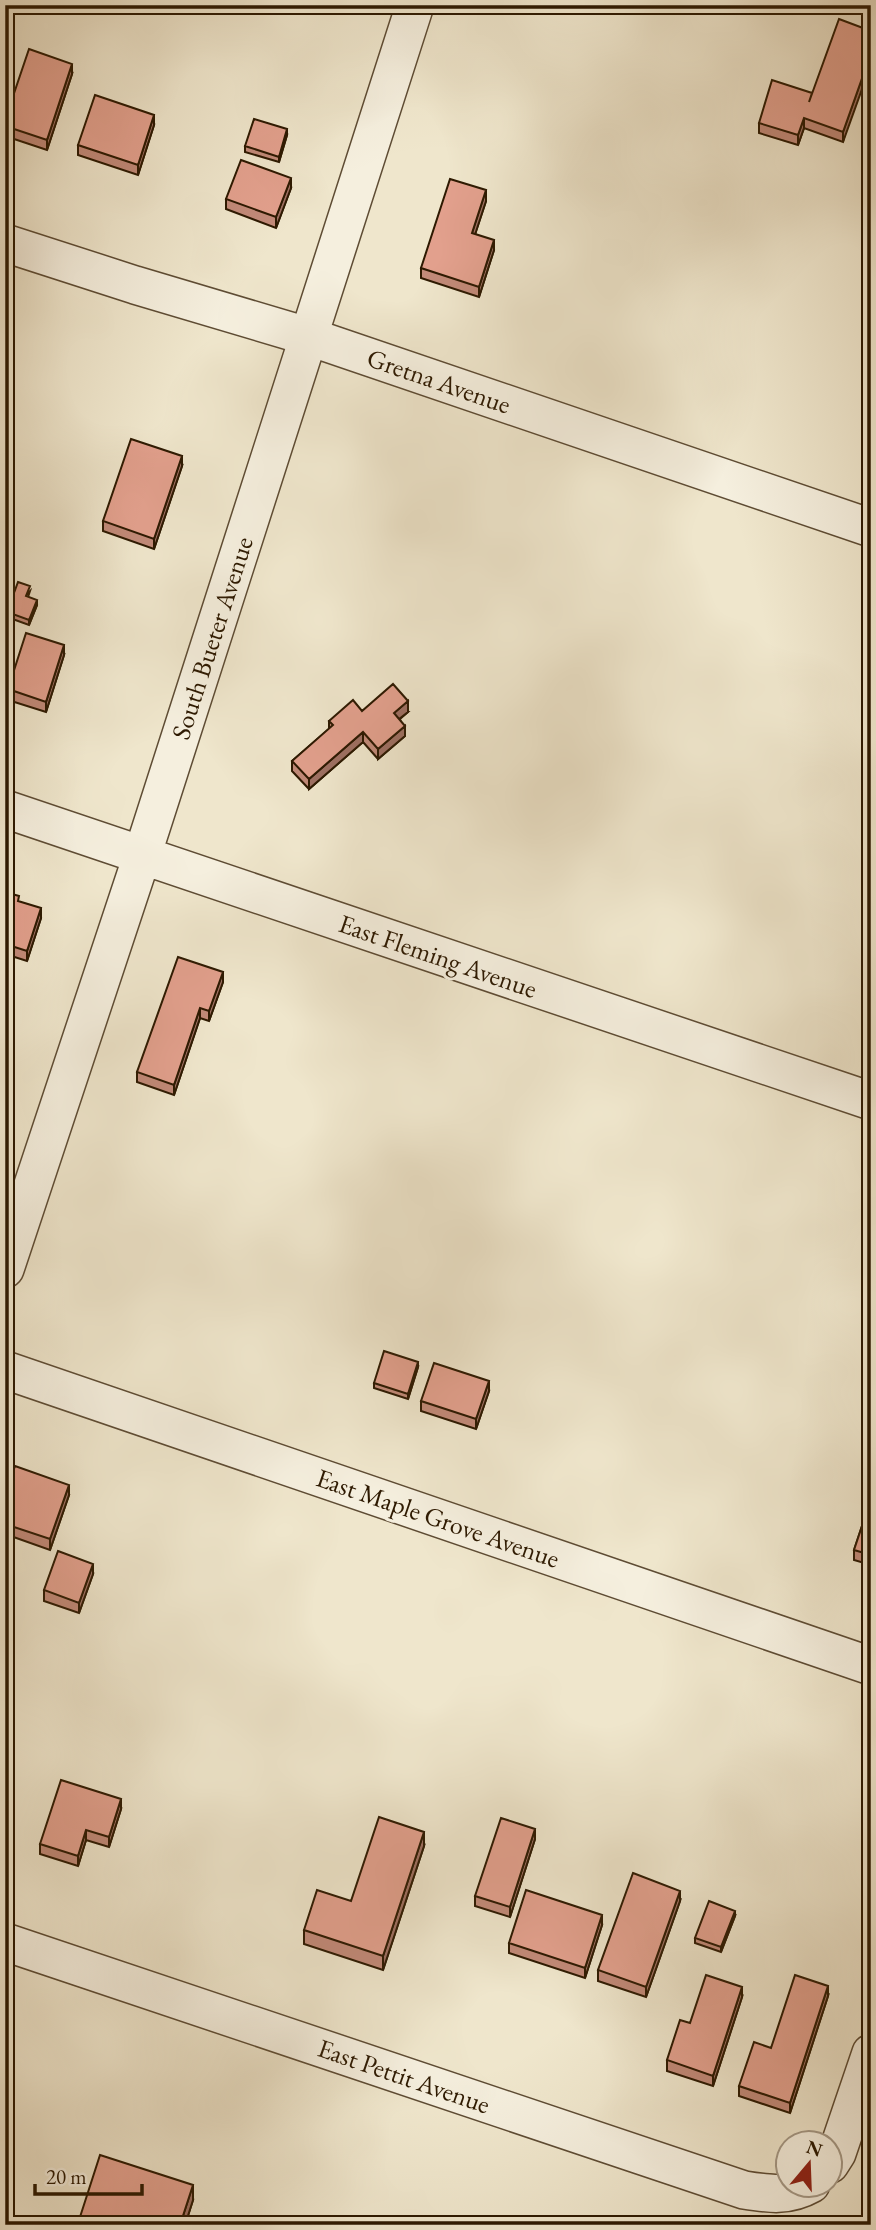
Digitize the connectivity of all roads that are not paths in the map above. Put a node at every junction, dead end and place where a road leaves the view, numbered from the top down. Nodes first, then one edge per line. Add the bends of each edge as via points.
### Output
1 (415, 5) edge
2 (5, 243) edge
3 (310, 337) junction
4 (871, 528) edge
5 (5, 809) edge
6 (142, 856) junction
7 (871, 1101) edge
8 (5, 1269) edge
9 (5, 1370) edge
10 (871, 1666) edge
11 (5, 1942) edge
12 (871, 2053) edge
13 (844, 2132) edge
14 (774, 2195) edge

1 - 3 street, South Bueter Avenue
2 - 3 street, Gretna Avenue
3 - 4 street, Gretna Avenue
3 - 6 street, South Bueter Avenue
5 - 6 street, East Fleming Avenue
6 - 7 street, East Fleming Avenue
6 - 8 street, South Bueter Avenue
9 - 10 street, East Maple Grove Avenue
11 - 14 street, East Pettit Avenue via 744,2190
12 - 13 street

